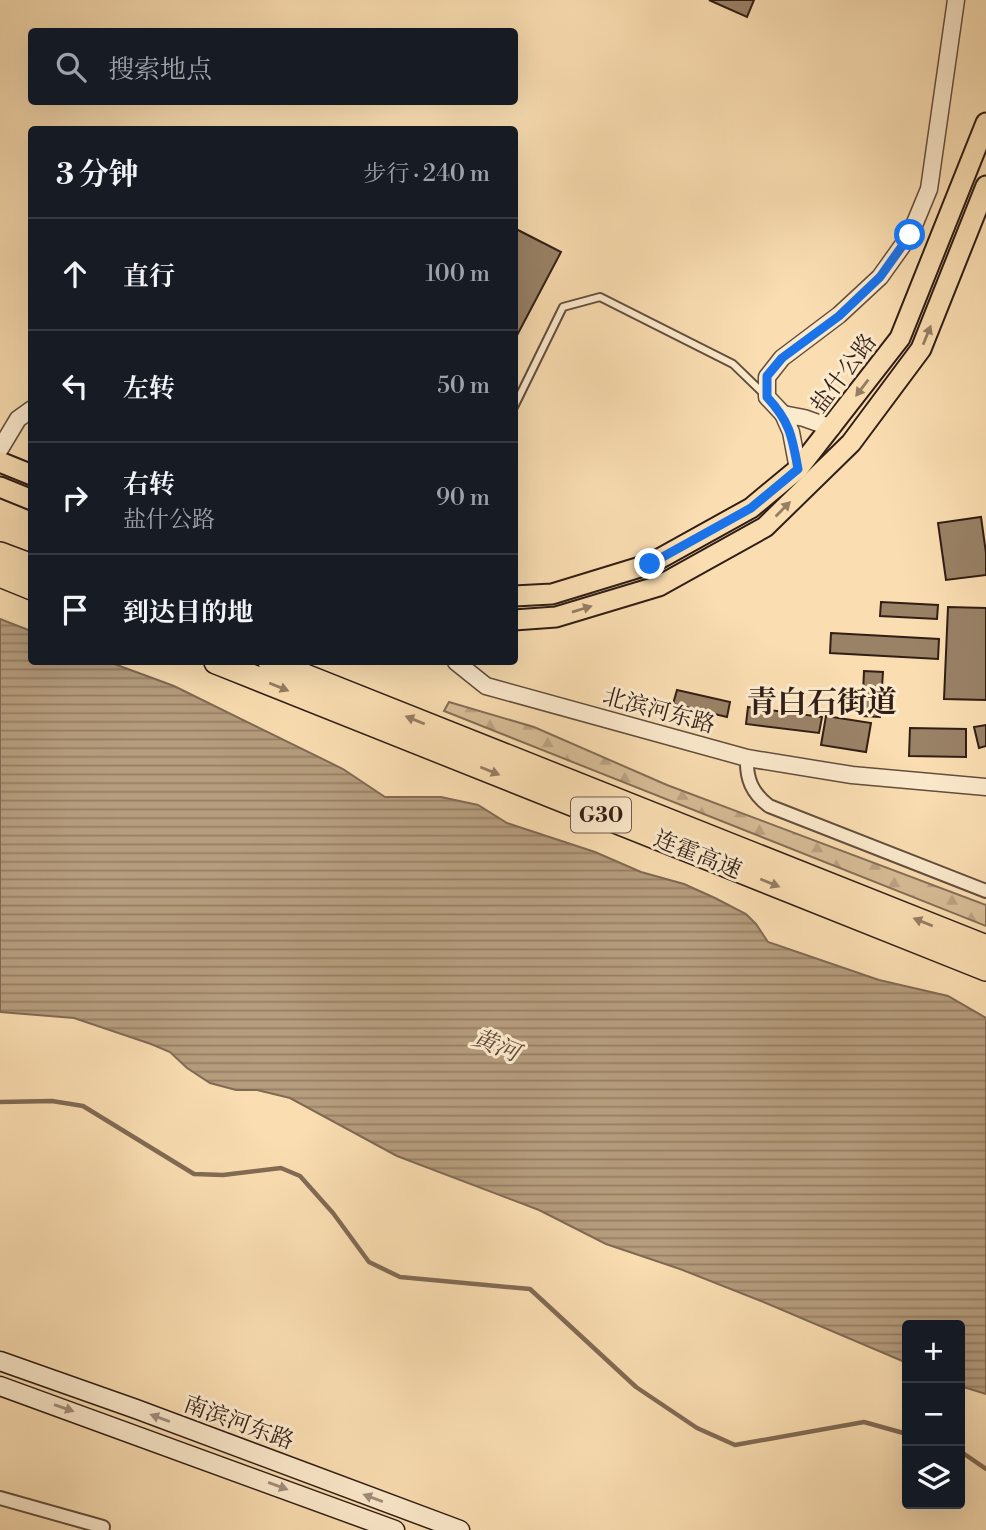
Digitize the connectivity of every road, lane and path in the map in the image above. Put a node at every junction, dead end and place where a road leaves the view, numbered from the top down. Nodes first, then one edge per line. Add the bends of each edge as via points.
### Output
1 (956, 0) edge
2 (986, 123) edge
3 (983, 195) edge
4 (518, 395) edge
5 (767, 397) junction
6 (28, 412) edge
7 (783, 414) junction
8 (832, 428) junction
9 (0, 449) edge
10 (0, 462) edge
11 (798, 469) junction
12 (28, 473) edge
13 (0, 487) edge
14 (28, 498) edge
15 (0, 554) edge
16 (28, 564) edge
17 (0, 575) edge
18 (28, 586) edge
19 (518, 596) edge
20 (518, 620) edge
21 (224, 665) edge
22 (278, 665) edge
23 (460, 665) edge
24 (747, 758) junction
25 (986, 787) edge
26 (986, 891) edge
27 (986, 947) edge
28 (986, 969) edge
29 (0, 1362) edge
30 (0, 1385) edge
31 (0, 1498) edge
32 (102, 1529) edge
33 (395, 1530) edge
34 (460, 1530) edge

1 - 5 street via 929,189 910,235 880,277 839,316 782,358 767,376
2 -> 8 main road, 盐什公路 via 900,338
20 -> 3 main road, 盐什公路 via 556,617 659,586 765,527 851,443 921,349
4 - 5 lane via 563,307 600,297 733,364
5 - 7 street
6 - 9 street via 18,419
7 - 8 street
7 - 11 street
8 - 11 main road, 盐什公路
10 - 12 main road
11 - 19 main road, 盐什公路 via 751,508 650,564 552,594
13 - 14 main road
15 - 16 highway
17 - 18 highway
21 -> 28 highway, 连霍高速 / G30
27 -> 22 highway, 连霍高速 / G30
23 - 24 street, 北滨河东路 via 486,686
24 - 25 street, 北滨河东路 via 852,775
24 - 26 street via 750,785 769,806
34 -> 29 main road, 南滨河东路
30 -> 33 main road, 南滨河东路
31 - 32 street

